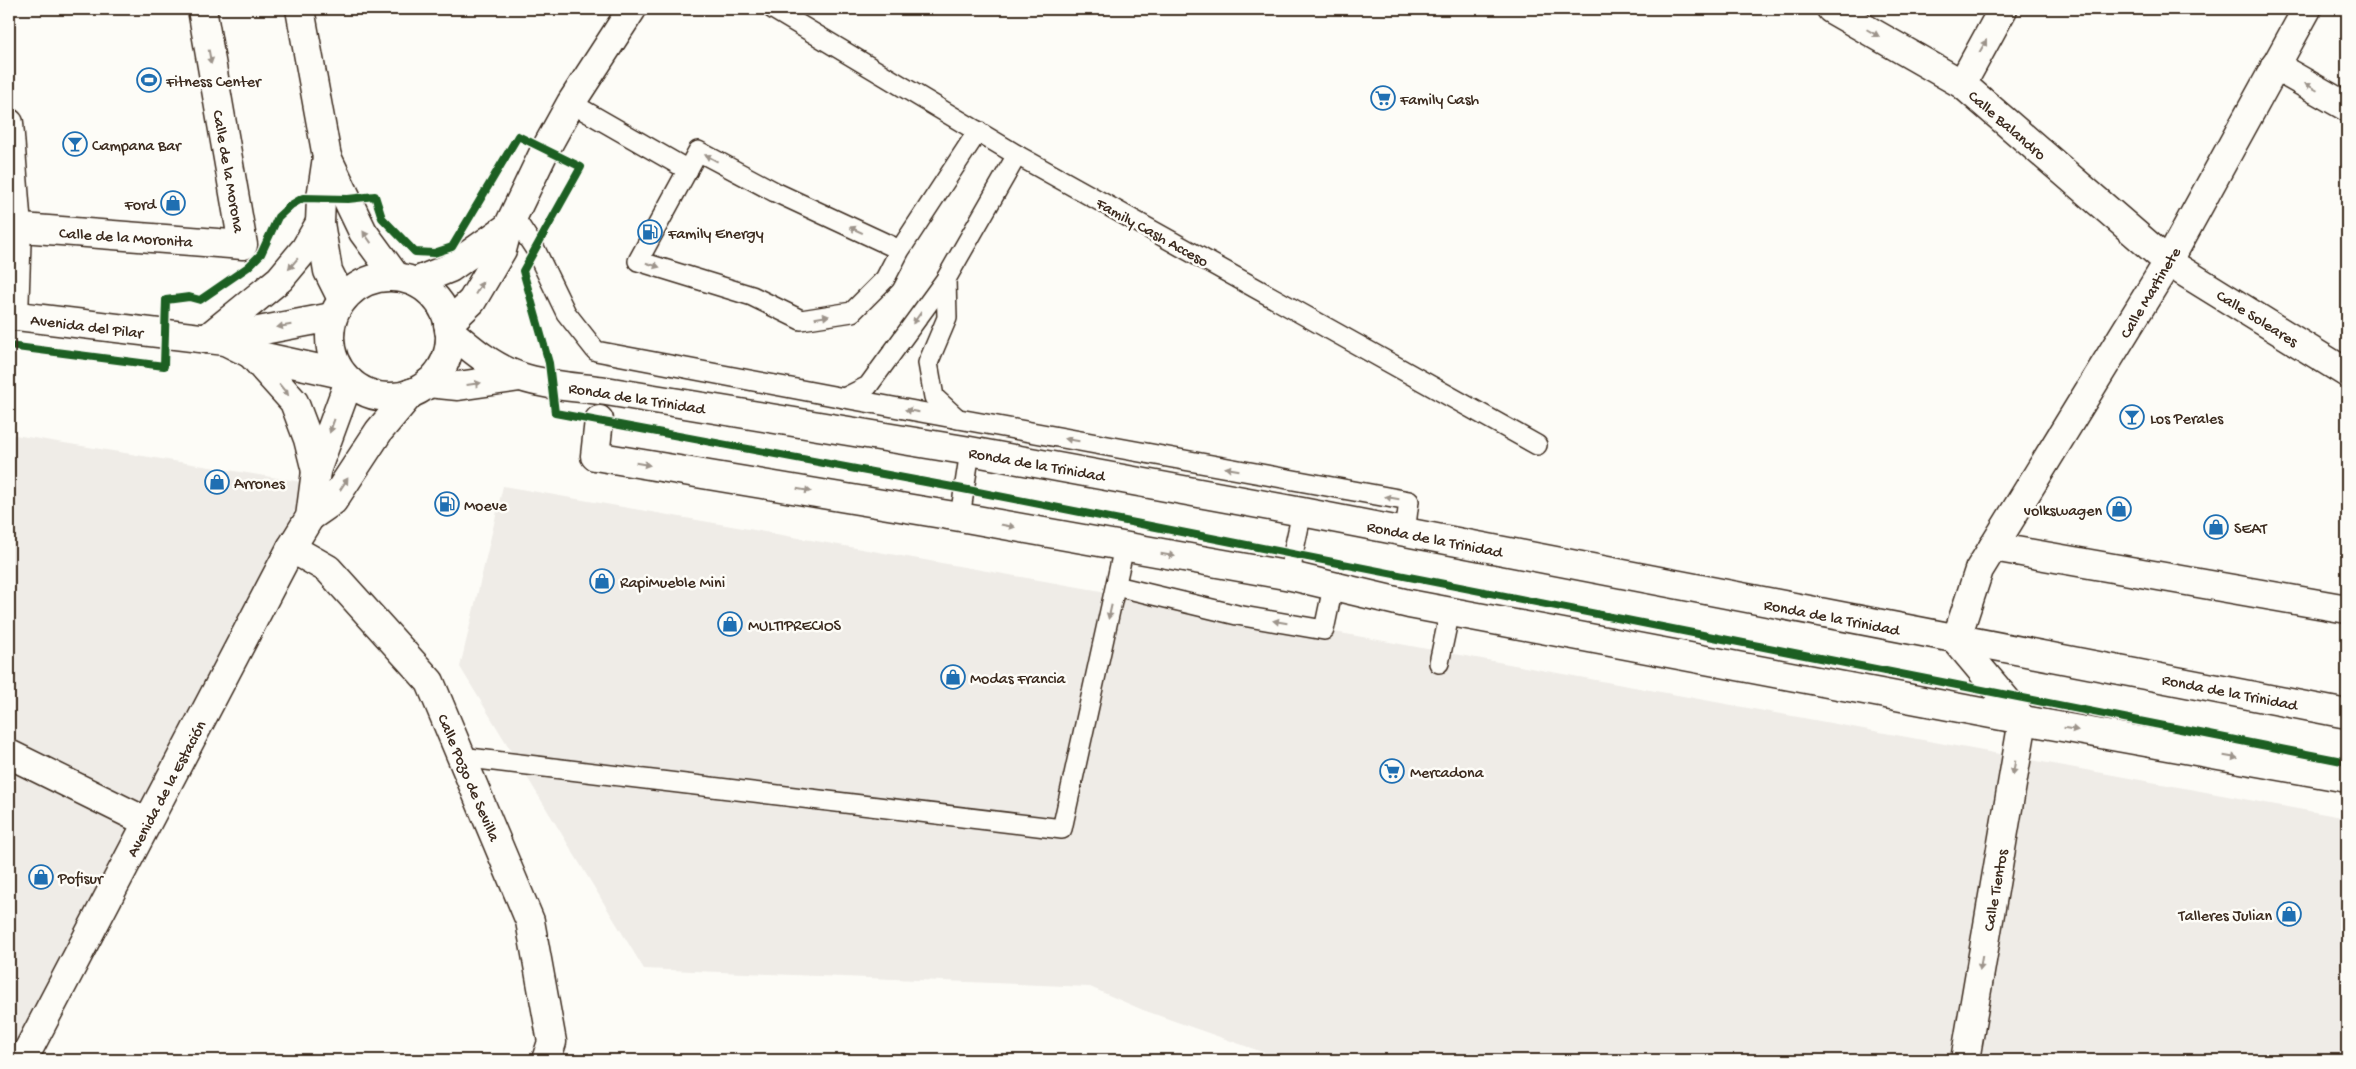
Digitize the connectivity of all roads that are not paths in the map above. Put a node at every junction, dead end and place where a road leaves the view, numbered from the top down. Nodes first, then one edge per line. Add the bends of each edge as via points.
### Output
1 (202, 9) edge
2 (300, 9) edge
3 (632, 9) edge
4 (773, 9) edge
5 (1831, 9) edge
6 (2003, 9) edge
7 (2307, 9) edge
8 (2275, 66) junction
9 (1962, 84) junction
10 (571, 103) junction
11 (2347, 107) edge
12 (9, 123) edge
13 (978, 131) junction
14 (1017, 155) junction
15 (327, 157) junction
16 (688, 170) junction
17 (511, 222) junction
18 (320, 223) junction
19 (13, 227) edge
20 (243, 245) joint
21 (900, 250) junction
22 (2168, 262) junction
23 (946, 278) junction
24 (406, 279) junction
25 (337, 308) junction
26 (12, 316) edge
27 (449, 327) junction
28 (216, 340) junction
29 (251, 354) junction
30 (2347, 373) edge
31 (345, 377) junction
32 (520, 377) junction
33 (420, 388) junction
34 (606, 391) junction
35 (844, 398) junction
36 (958, 419) junction
37 (599, 420) joint
38 (1537, 445) dead end
39 (970, 451) junction
40 (316, 471) junction
41 (1302, 512) junction
42 (310, 517) junction
43 (960, 517) junction
44 (1405, 533) junction
45 (1993, 547) junction
46 (291, 548) junction
47 (1124, 548) junction
48 (1292, 565) junction
49 (1116, 586) junction
50 (1333, 586) junction
51 (1450, 610) junction
52 (2347, 610) edge
53 (1956, 640) junction
54 (1439, 663) dead end
55 (2347, 714) edge
56 (2023, 720) junction
57 (9, 754) edge
58 (461, 757) junction
59 (2347, 778) edge
60 (147, 822) junction
61 (23, 1060) edge
62 (546, 1060) edge
63 (1965, 1060) edge

1 -> 20 street, Calle de la Morona
2 - 15 street
3 - 10 street
4 - 13 lane, Family Cash Acceso
5 -> 9 street, Calle Balandro
9 -> 6 street
7 - 8 street, Calle Martinete
11 -> 8 street
8 - 22 street, Calle Martinete
9 - 22 street, Calle Balandro
10 - 16 lane
10 - 17 street
12 - 19 street
13 - 14 lane, Family Cash Acceso
13 - 21 lane
14 - 23 lane
14 - 38 lane, Family Cash Acceso
15 - 18 street
24 -> 15 street via 363,232
21 -> 16 lane via 775,192 698,151
16 -> 21 lane via 638,260 752,296 801,320 852,312 885,279
17 - 24 street via 450,268
27 -> 17 street via 472,301 502,250
17 - 35 lane via 535,249 566,313 596,351
18 - 25 street
18 -> 28 street via 305,250 280,279
19 - 20 street, Calle de la Moronita
19 - 26 street
22 - 30 street, Calle Soleares
22 - 45 street, Calle Martinete
23 -> 35 lane via 868,386
23 - 36 lane via 946,318 928,362 934,397
24 - 25 street via 376,278 359,285
24 - 27 street via 432,294 444,311
25 -> 28 street, Avenida del Pilar
25 - 31 street via 329,337 332,356
26 - 28 street, Avenida del Pilar
27 - 32 street, Ronda de la Trinidad via 480,357
27 - 33 street via 448,351 441,368
28 - 29 street, Avenida del Pilar
29 - 31 street, Avenida del Pilar
29 -> 40 street via 294,402
31 - 33 street via 373,395 393,397
31 -> 40 street, Avenida de la Estación
33 -> 32 street, Ronda de la Trinidad
32 - 34 street, Ronda de la Trinidad
42 -> 33 street, Avenida de la Estación via 333,501 379,431
34 - 37 lane
34 - 39 street, Ronda de la Trinidad
36 -> 35 lane
44 -> 36 lane via 1408,501
37 -> 43 street, Ronda de la Trinidad via 595,456
39 - 41 street, Ronda de la Trinidad
39 - 43 lane
40 - 42 street, Avenida de la Estación
41 - 44 street, Ronda de la Trinidad
41 - 48 lane
42 - 46 street, Avenida de la Estación
43 -> 47 street, Ronda de la Trinidad
44 - 53 street, Ronda de la Trinidad
45 - 52 street
45 - 53 street, Calle Martinete via 1979,570
46 - 58 street, Calle Pozo de Sevilla via 328,569 430,682
46 - 60 street, Avenida de la Estación
47 -> 48 street, Ronda de la Trinidad
47 - 49 lane
48 - 50 street, Ronda de la Trinidad
50 -> 49 lane via 1324,630 1237,615
49 -> 58 lane via 1062,830
50 - 51 street, Ronda de la Trinidad
51 - 54 lane
51 - 56 street, Ronda de la Trinidad
53 - 55 street, Ronda de la Trinidad
53 - 56 street
56 -> 59 street, Ronda de la Trinidad
56 -> 63 street, Calle Tientos
57 - 60 street
58 - 62 street, Calle Pozo de Sevilla via 530,921 552,1042
60 - 61 street, Avenida de la Estación

